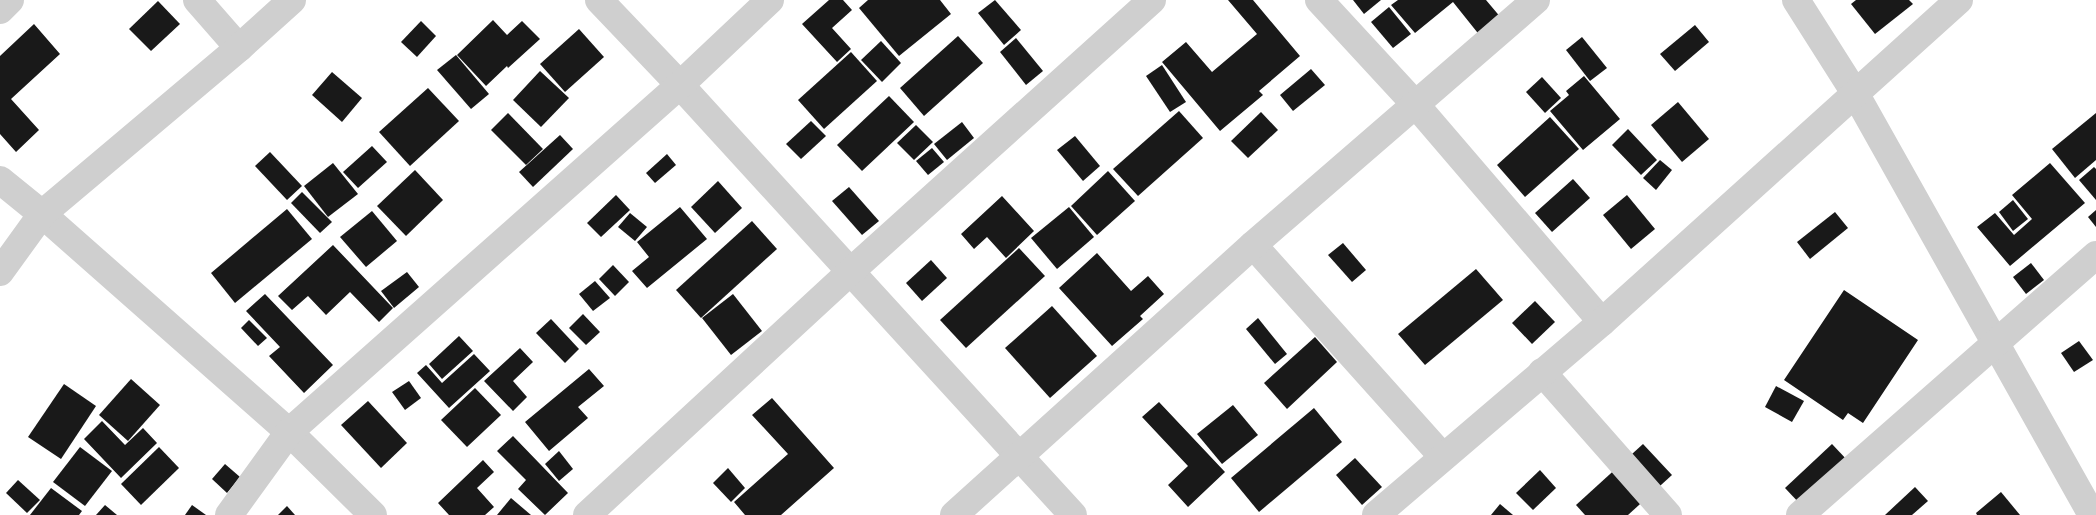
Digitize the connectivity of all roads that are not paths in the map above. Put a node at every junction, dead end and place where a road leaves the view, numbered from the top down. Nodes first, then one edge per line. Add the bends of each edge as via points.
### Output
1 (10, 0) edge
2 (197, 0) edge
3 (292, 0) edge
4 (599, 0) edge
5 (770, 0) edge
6 (1152, 0) edge
7 (1319, 0) edge
8 (1536, 0) edge
9 (1796, 0) edge
10 (1959, 0) edge
11 (0, 10) edge
12 (239, 48) junction
13 (680, 85) junction
14 (1855, 93) junction
15 (1415, 104) junction
16 (0, 180) edge
17 (42, 214) junction
18 (1253, 245) junction
19 (2096, 255) edge
20 (0, 272) edge
21 (850, 272) junction
22 (1602, 322) junction
23 (1996, 342) junction
24 (1542, 372) junction
25 (289, 432) junction
26 (1020, 455) junction
27 (1443, 456) junction
28 (229, 515) edge
29 (373, 515) edge
30 (587, 515) edge
31 (954, 515) edge
32 (1073, 515) edge
33 (1376, 515) edge
34 (1668, 515) edge
35 (1800, 515) edge
36 (2092, 515) edge

1 - 11 street
2 - 12 street
3 - 12 street
4 - 13 street
5 - 13 street
6 - 21 street
7 - 15 street
8 - 15 street
9 - 14 street
10 - 14 street
12 - 17 street
13 - 21 street
13 - 25 street
14 - 22 street
14 - 23 street
15 - 18 street
15 - 22 street
16 - 17 street
17 - 20 street
17 - 25 street
18 - 26 street
18 - 27 street
19 - 23 street
21 - 26 street
21 - 30 street
22 - 24 street
23 - 35 street
23 - 36 street
24 - 27 street
24 - 34 street
25 - 28 street
25 - 29 street
26 - 31 street
26 - 32 street
27 - 33 street

